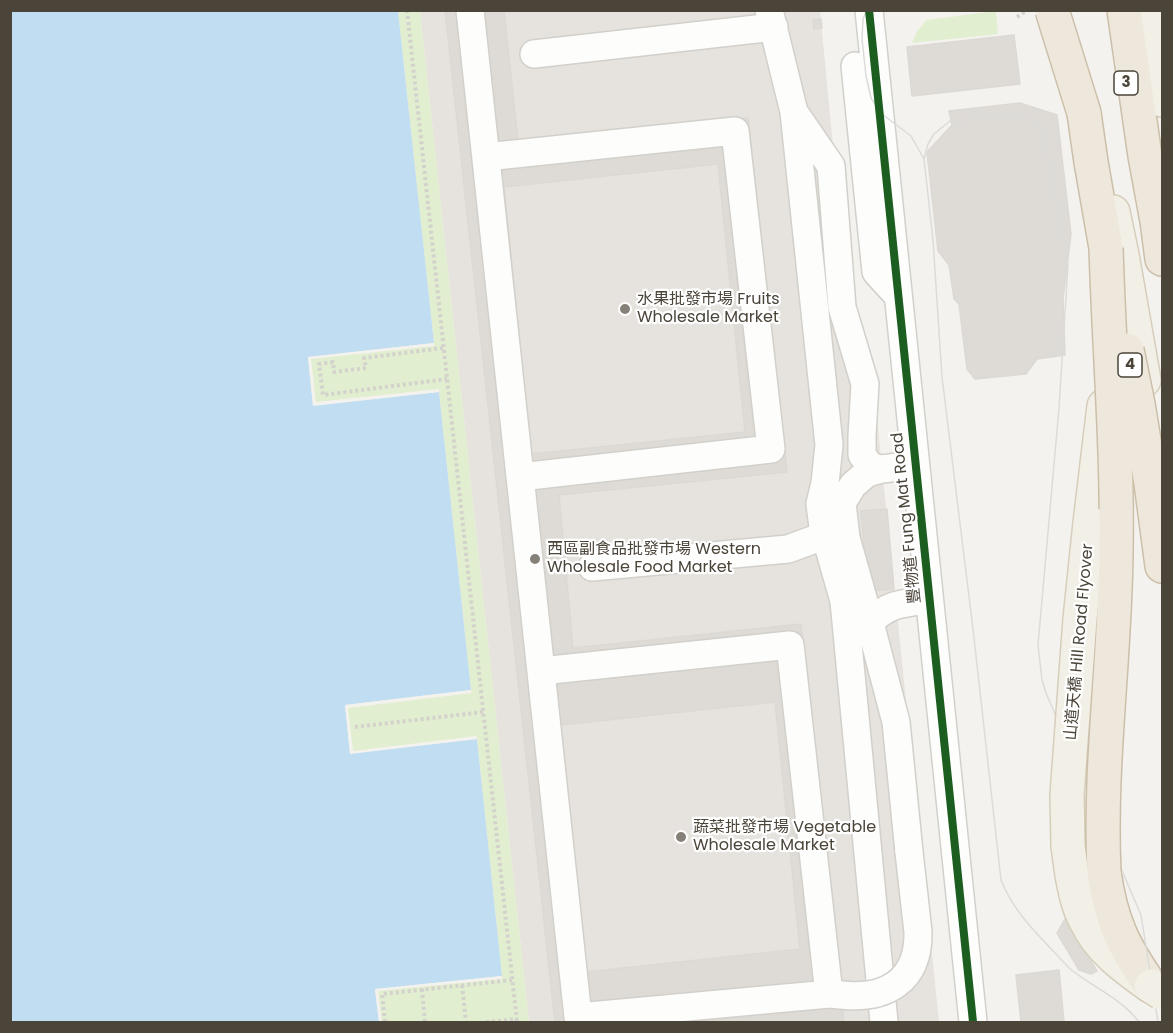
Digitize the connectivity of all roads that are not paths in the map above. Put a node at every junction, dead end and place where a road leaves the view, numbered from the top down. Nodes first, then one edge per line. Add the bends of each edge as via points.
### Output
1 (470, 10) edge
2 (850, 10) edge
3 (868, 10) edge
4 (1052, 10) edge
5 (1069, 10) edge
6 (1107, 10) edge
7 (1124, 10) edge
8 (1149, 10) edge
9 (772, 19) edge
10 (534, 54) dead end
11 (1162, 100) edge
12 (794, 111) junction
13 (1084, 113) junction
14 (1145, 156) junction
15 (486, 157) junction
16 (1114, 251) junction
17 (1162, 259) edge
18 (898, 296) junction
19 (915, 465) junction
20 (882, 469) junction
21 (520, 477) junction
22 (1162, 493) edge
23 (835, 528) junction
24 (1162, 566) edge
25 (592, 567) dead end
26 (929, 600) junction
27 (870, 623) junction
28 (541, 671) junction
29 (888, 690) junction
30 (853, 693) junction
31 (1157, 989) edge
32 (835, 995) junction
33 (884, 1023) edge
34 (973, 1023) edge

1 - 15 street
2 - 18 street via 876,272
3 - 18 street, 豐物道 Fung Mat Road
4 - 13 highway, 4, bridge
4 - 16 main road via 1093,120
5 - 13 highway, bridge
6 - 14 highway, 3
7 - 14 highway
8 - 11 main road
9 - 10 street
9 - 12 street
12 - 20 street via 831,166 842,307 865,384 862,455 871,467
12 - 23 street via 829,445 820,504
13 - 16 highway, 4 via 1091,162
14 - 17 highway
15 - 21 street
15 - 21 street via 735,130 771,449
16 - 22 main road
16 - 24 highway, 4, bridge
16 - 31 highway, bridge via 1116,553 1104,785 1104,872 1109,901 1125,947
16 - 31 main road, 山道天橋 Hill Road Flyover, bridge via 1080,619 1067,795 1068,846 1081,910 1094,936 1117,961
18 - 19 street, 豐物道 Fung Mat Road
19 - 20 street
19 - 26 street, 豐物道 Fung Mat Road
20 - 23 street via 867,473 853,485
21 - 28 street
23 - 25 street via 788,549
23 - 27 street via 846,538
23 - 30 street
26 - 27 street via 896,605
26 - 34 street, 豐物道 Fung Mat Road
27 - 29 street
28 - 32 street via 790,645
28 - 32 street via 578,1017
29 - 30 street
29 - 32 street, bridge via 896,722 918,932 915,962 900,981 885,991 865,996
30 - 33 street

